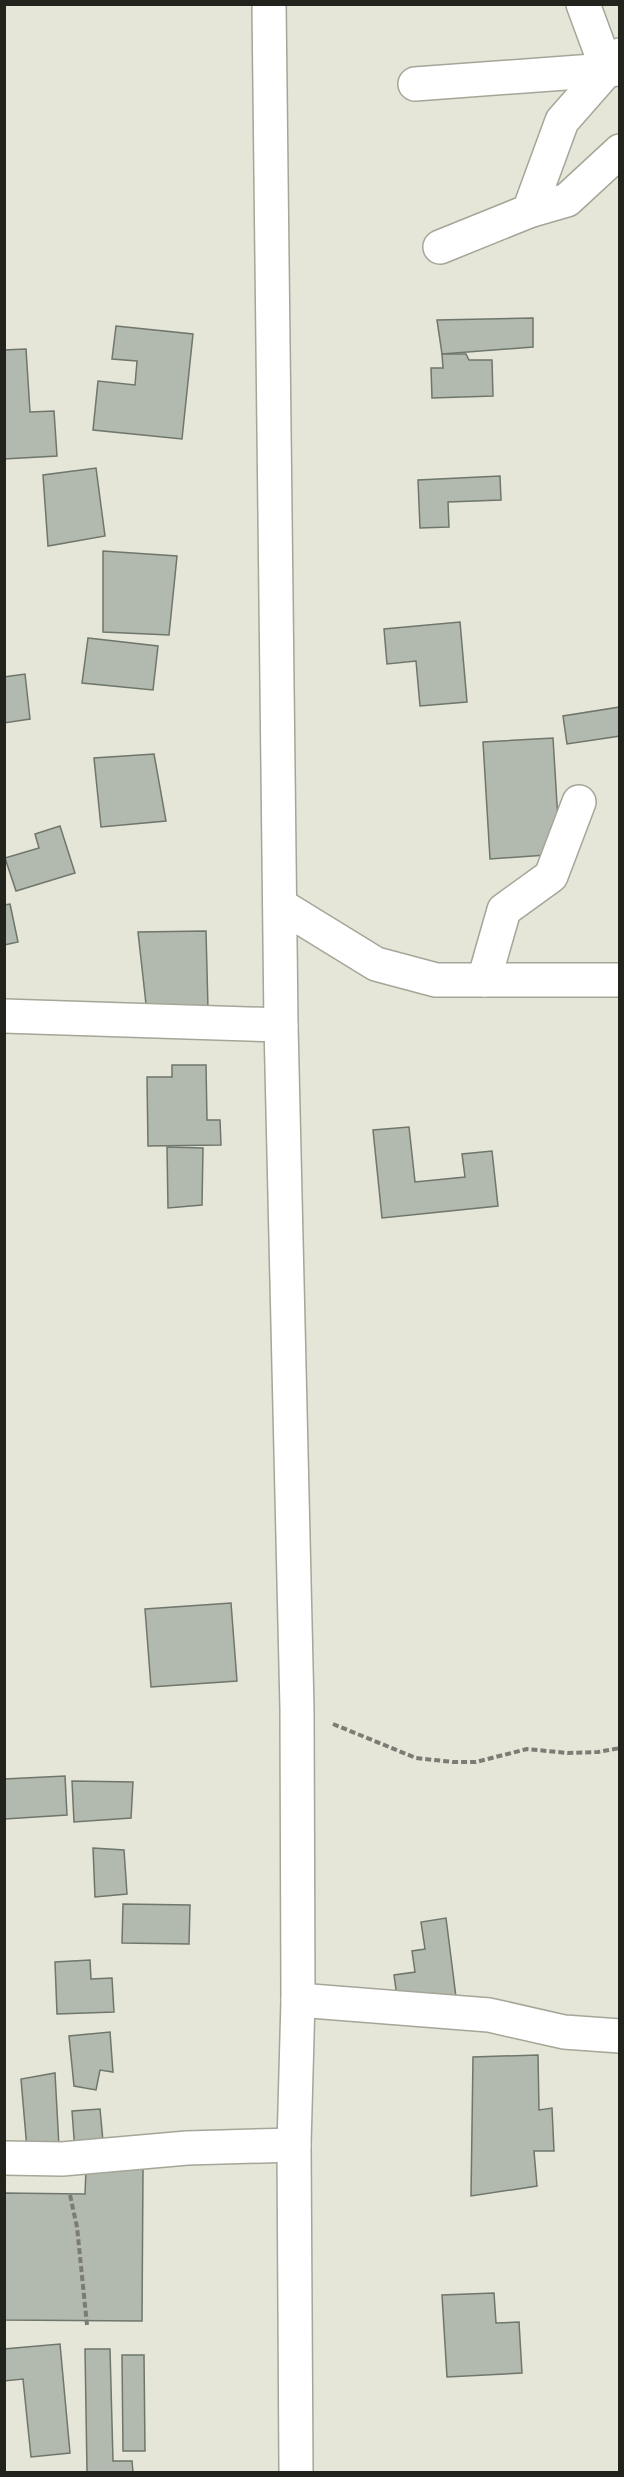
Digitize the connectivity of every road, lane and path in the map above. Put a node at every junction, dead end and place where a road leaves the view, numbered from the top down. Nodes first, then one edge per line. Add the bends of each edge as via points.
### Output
1 (268, 4) edge
2 (583, 4) edge
3 (616, 64) edge
4 (415, 84) dead end
5 (620, 151) edge
6 (529, 211) junction
7 (440, 248) dead end
8 (579, 802) dead end
9 (280, 905) junction
10 (484, 980) junction
11 (620, 980) edge
12 (4, 1016) edge
13 (281, 1025) junction
14 (297, 1709) junction
15 (620, 1748) edge
16 (297, 2000) junction
17 (620, 2036) edge
18 (294, 2145) junction
19 (4, 2158) edge
20 (62, 2159) junction
21 (87, 2325) dead end
22 (296, 2472) edge

1 - 9 main road
2 - 3 main road
3 - 4 main road
3 - 6 main road via 562,121
5 - 6 main road via 567,200
6 - 7 main road
8 - 10 main road via 551,876 504,910
9 - 10 main road via 376,964 435,980
9 - 13 main road
10 - 11 main road
12 - 13 main road
13 - 14 main road
14 - 15 path via 416,1758 477,1762 526,1749 598,1752
14 - 16 main road
16 - 17 main road via 489,2015 564,2032
16 - 18 main road
18 - 20 main road via 187,2148
18 - 22 main road
19 - 20 main road
20 - 21 path via 77,2227

